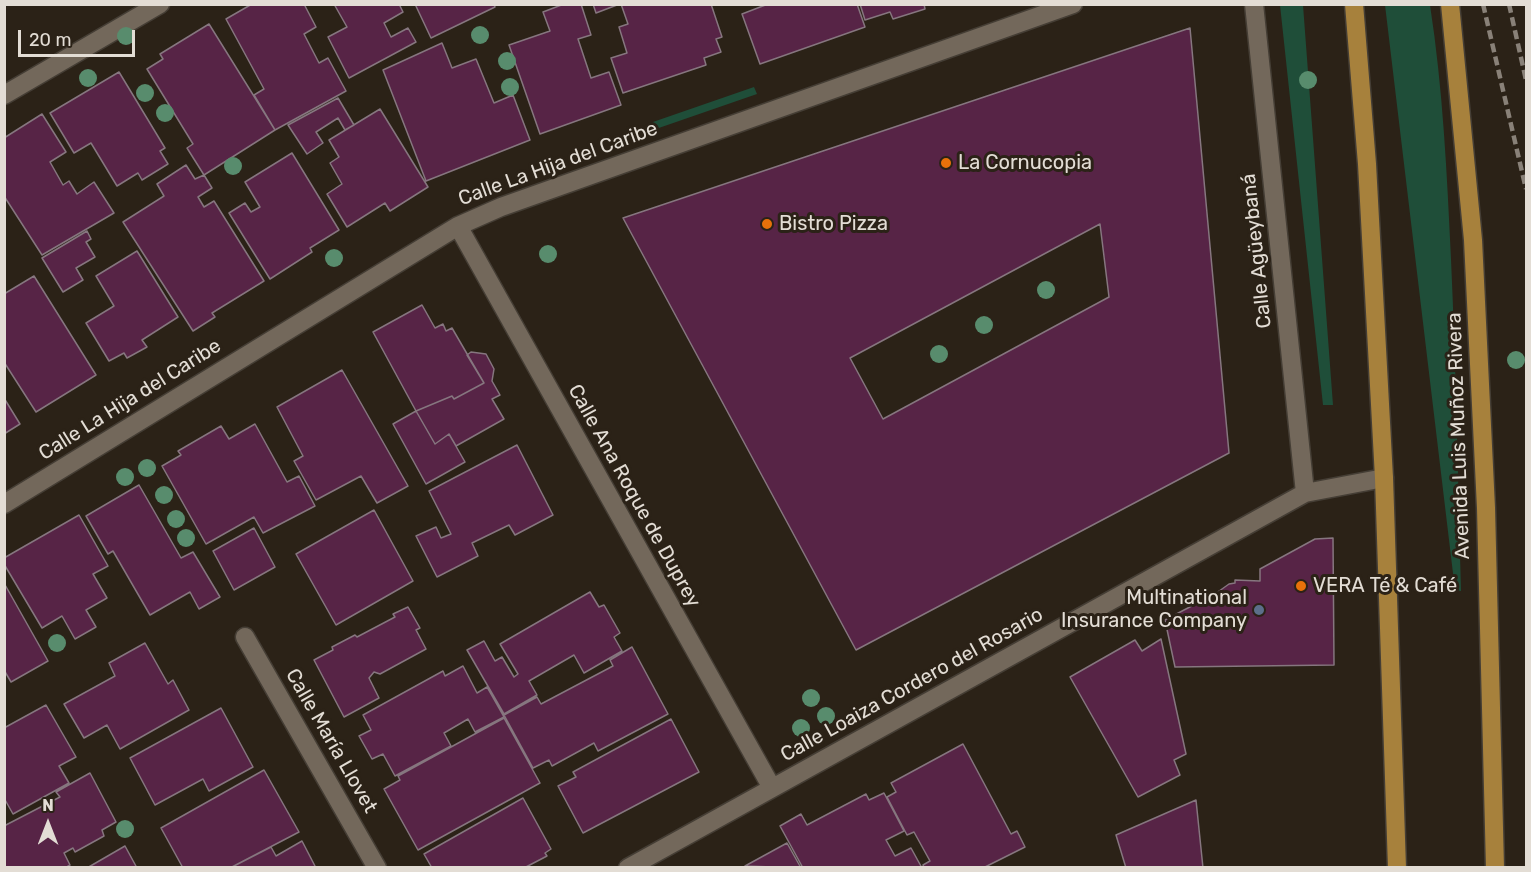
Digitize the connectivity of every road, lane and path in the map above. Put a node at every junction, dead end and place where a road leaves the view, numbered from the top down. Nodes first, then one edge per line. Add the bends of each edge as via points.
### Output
1 (160, 4) edge
2 (1073, 4) edge
3 (1254, 4) edge
4 (1354, 4) edge
5 (1450, 4) edge
6 (4, 95) edge
7 (458, 225) junction
8 (1384, 478) junction
9 (1305, 493) junction
10 (4, 504) edge
11 (245, 637) dead end
12 (772, 788) junction
13 (376, 867) edge
14 (628, 867) edge
15 (1397, 867) edge
16 (1495, 867) edge

1 - 6 street
2 - 7 street, Calle La Hija del Caribe
3 - 9 street, Calle Agüeybaná
4 - 8 main road
5 - 16 main road, Avenida Luis Muñoz Rivera via 1473,240 1486,508
7 - 10 street, Calle La Hija del Caribe
7 - 12 street, Calle Ana Roque de Duprey
8 - 9 street, Calle Loaiza Cordero del Rosario
8 - 15 main road
9 - 12 street, Calle Loaiza Cordero del Rosario
11 - 13 street, Calle María Llovet
12 - 14 street, Calle Loaiza Cordero del Rosario

